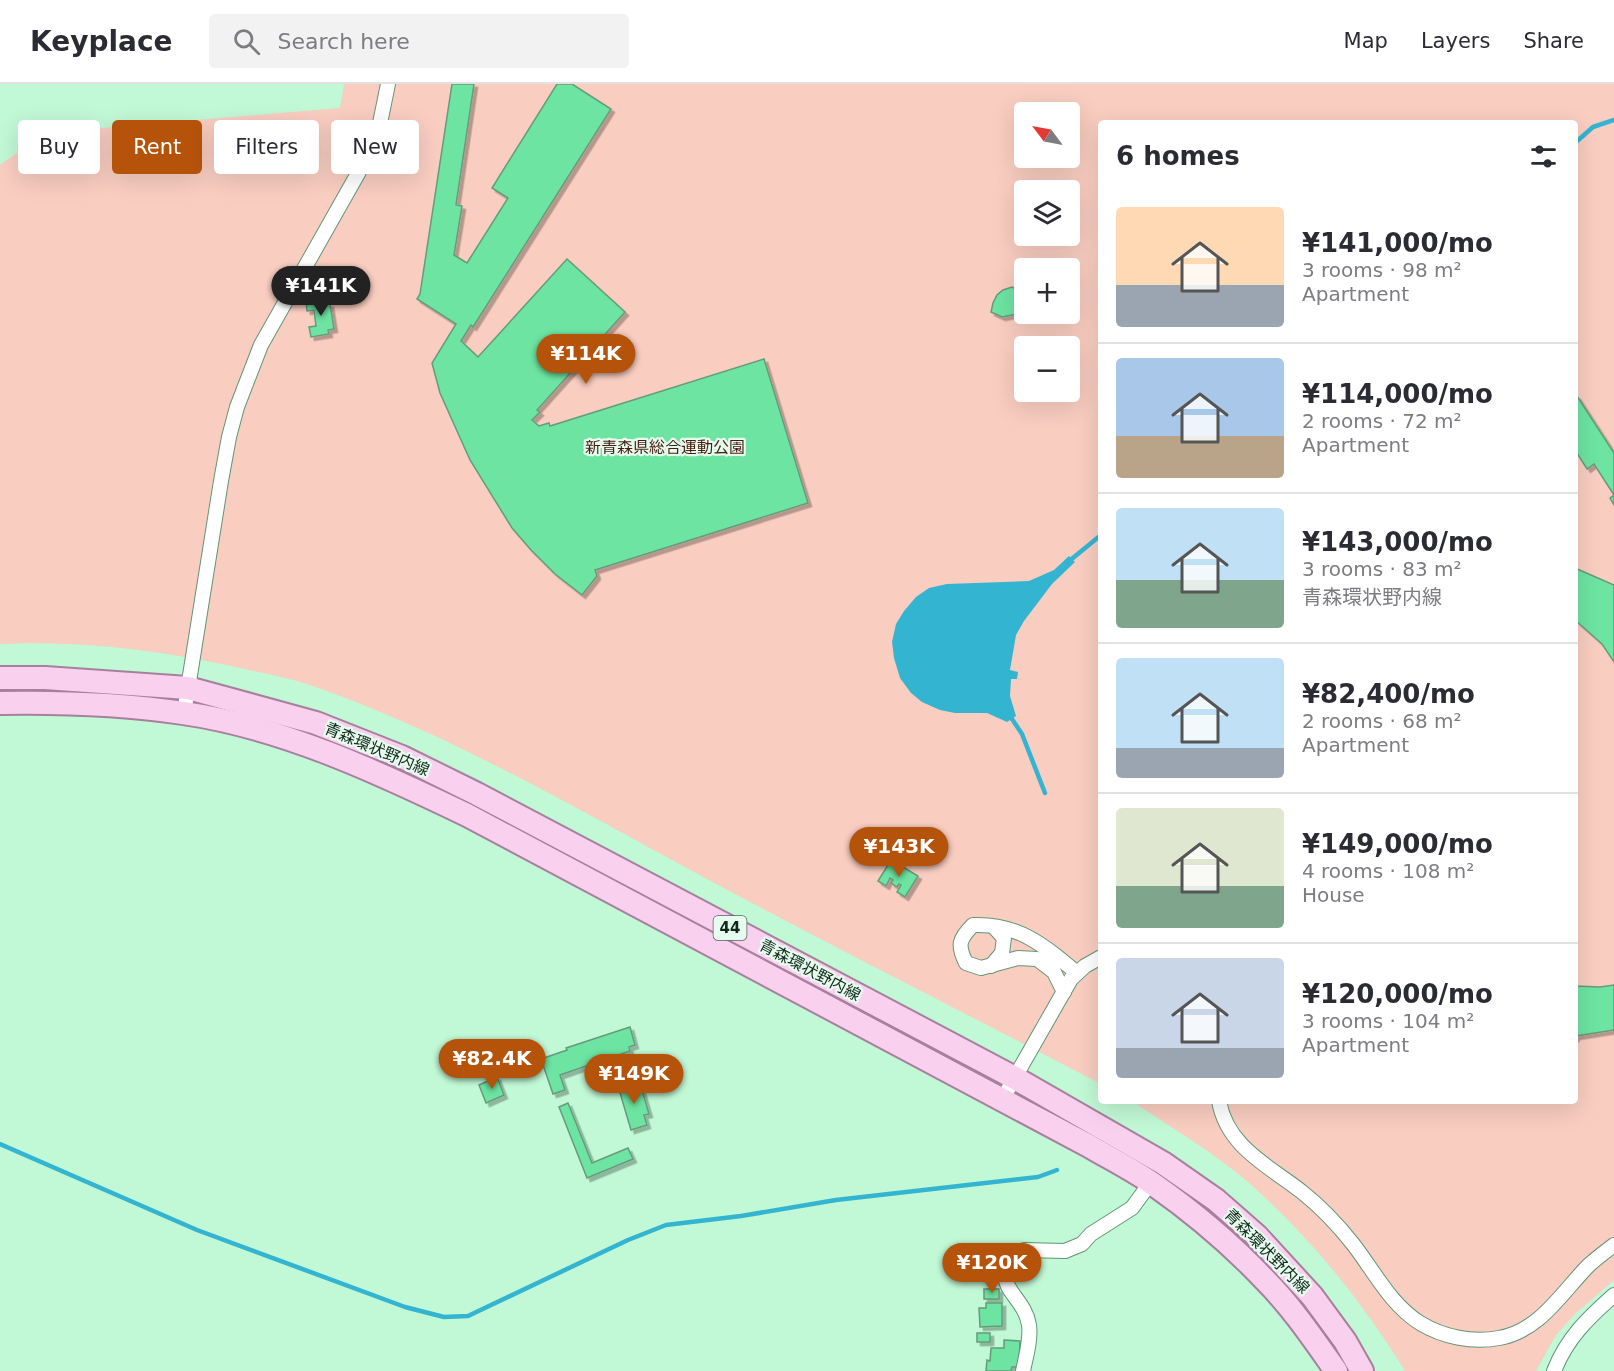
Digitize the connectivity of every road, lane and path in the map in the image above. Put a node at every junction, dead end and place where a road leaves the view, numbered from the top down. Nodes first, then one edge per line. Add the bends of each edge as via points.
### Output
1 (388, 84) edge
2 (0, 678) edge
3 (188, 688) junction
4 (0, 703) edge
5 (184, 713) junction
6 (661, 892) junction
7 (650, 912) junction
8 (994, 927) junction
9 (1098, 959) edge
10 (991, 966) junction
11 (1077, 973) junction
12 (1064, 992) junction
13 (1015, 1078) junction
14 (1002, 1100) junction
15 (1220, 1104) edge
16 (1151, 1182) junction
17 (1614, 1245) edge
18 (1614, 1295) edge
19 (1023, 1371) edge
20 (1336, 1371) edge
21 (1362, 1371) edge
22 (1554, 1371) edge

1 - 3 street via 369,154 261,345 237,407
2 - 3 main road, 青森環状野内線 / 44
3 - 5 street
3 - 6 main road, 青森環状野内線 / 44 via 316,723 402,757
4 - 5 main road, 青森環状野内線 / 44 via 39,702
5 - 7 main road, 青森環状野内線 / 44 via 314,748 392,778
6 - 7 main road
6 - 13 main road, 青森環状野内線 / 44
7 - 14 main road, 青森環状野内線 / 44
8 - 10 street via 1004,938 1002,953
8 - 10 street via 973,926 962,936 960,951 966,963 981,968
8 - 11 street via 1028,936
9 - 11 street
10 - 12 street via 1018,958 1037,959 1054,972
11 - 12 street
12 - 13 street
13 - 14 street
13 - 21 main road, 青森環状野内線 / 44 via 1163,1162 1216,1200 1257,1236 1312,1296
14 - 16 main road, 青森環状野内線 / 44
15 - 17 street via 1230,1133 1244,1150 1326,1214 1403,1311 1440,1333 1479,1340 1500,1338 1520,1330 1541,1318 1590,1264
16 - 19 street via 1132,1208 1091,1234 1083,1244 1065,1251 1024,1250 1011,1260 1006,1270 1007,1284 1029,1323
16 - 20 main road, 青森環状野内線 / 44 via 1233,1247 1267,1281
18 - 22 street via 1571,1337

